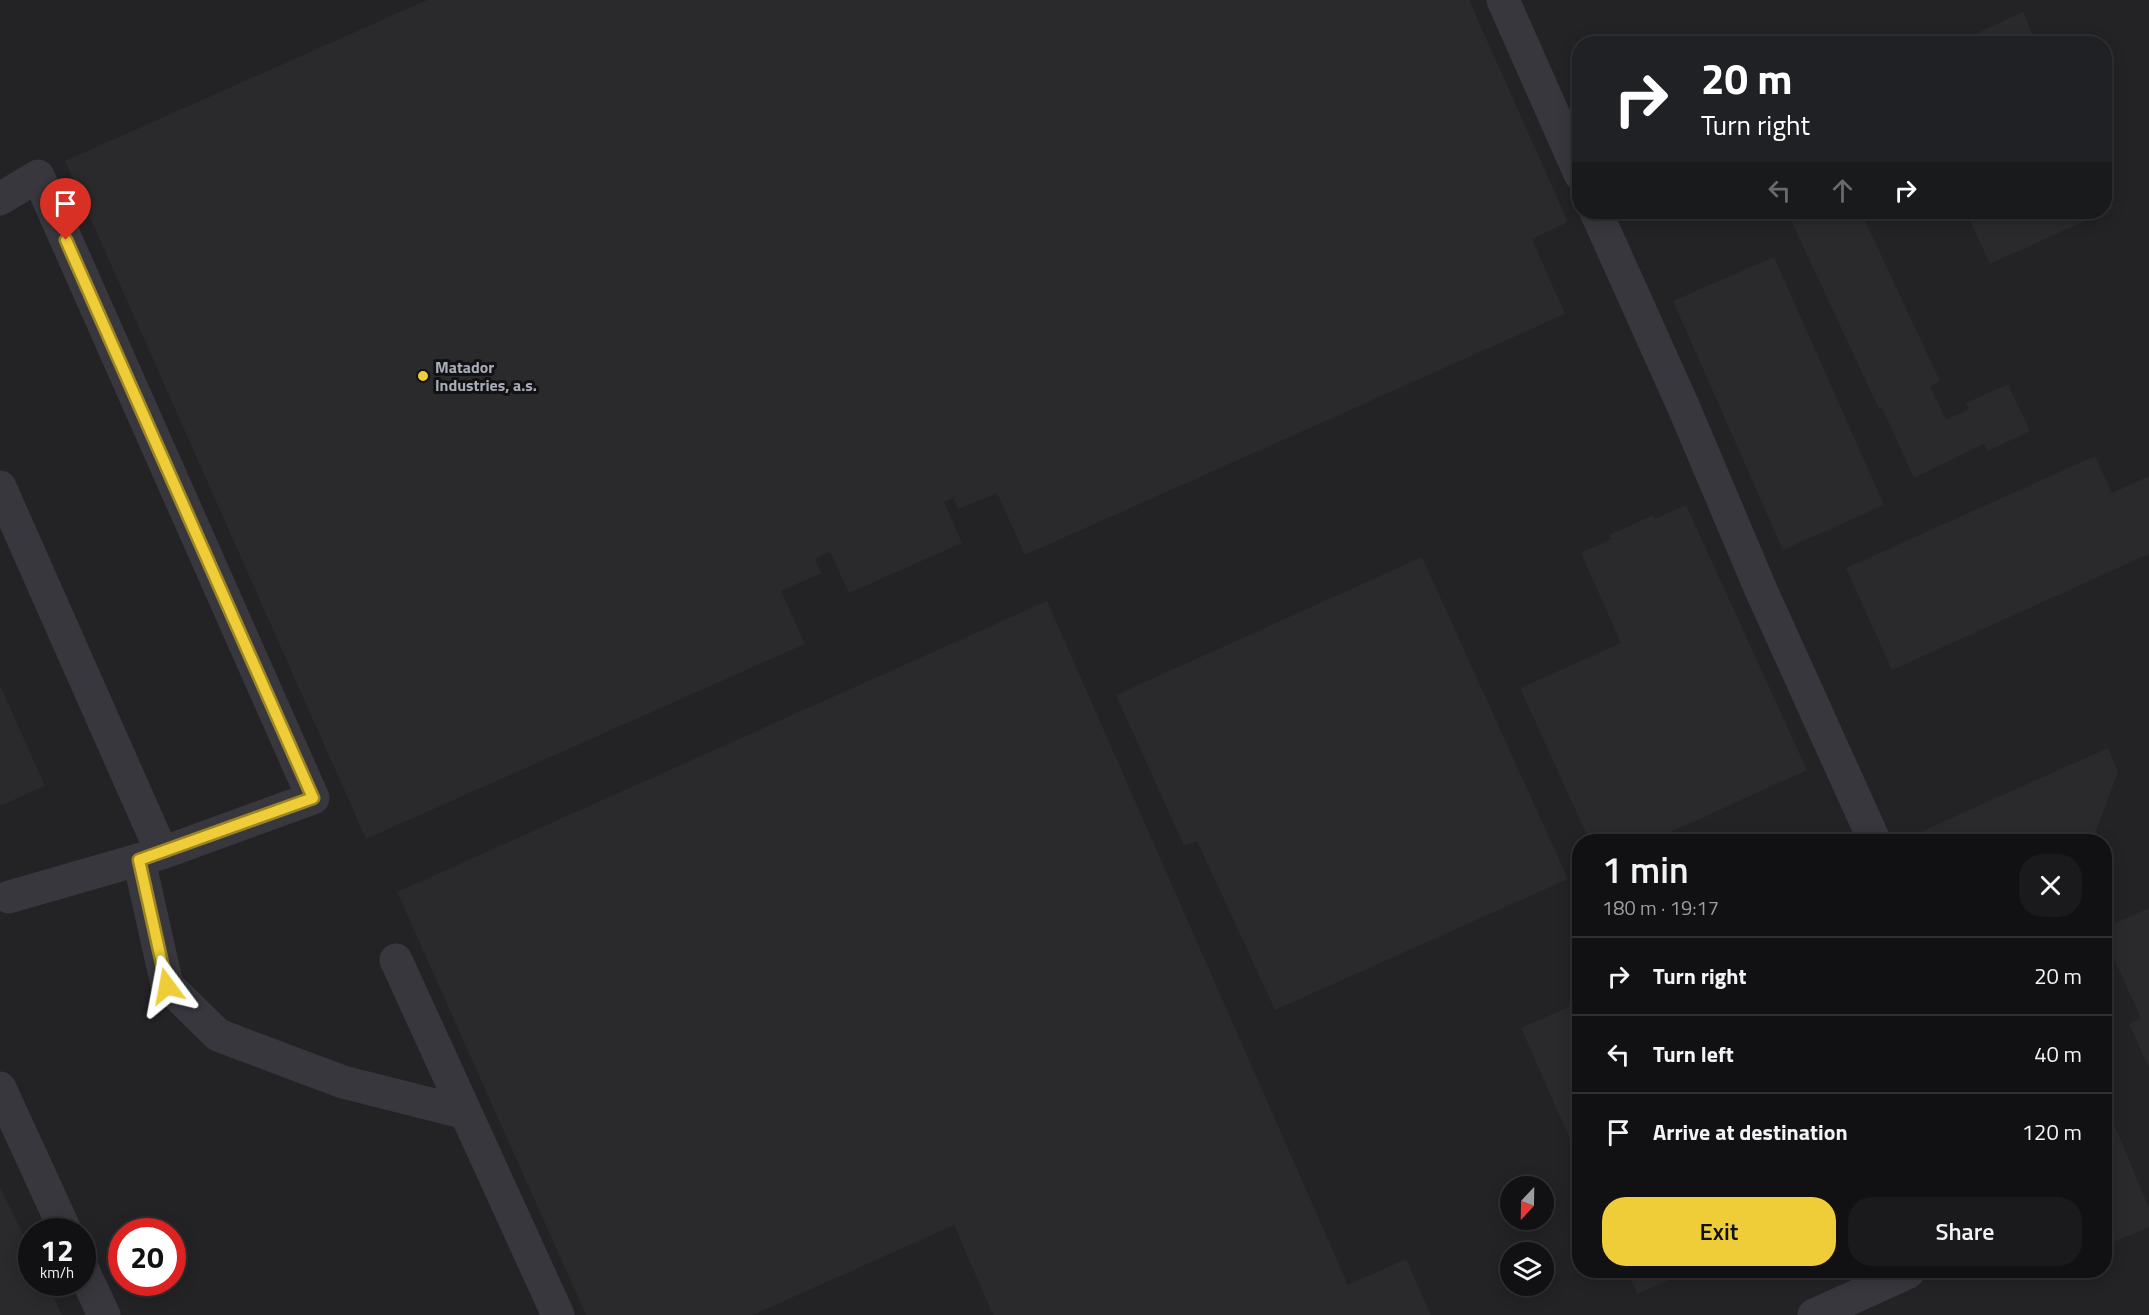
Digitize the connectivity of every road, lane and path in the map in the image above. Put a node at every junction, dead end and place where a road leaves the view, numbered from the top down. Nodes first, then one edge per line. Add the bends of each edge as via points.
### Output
1 (1503, 0) edge
2 (1572, 156) edge
3 (0, 199) edge
4 (1599, 219) edge
5 (0, 487) edge
6 (1871, 834) edge
7 (150, 857) junction
8 (9, 897) dead end
9 (396, 960) dead end
10 (0, 1088) edge
11 (466, 1113) junction
12 (60, 1218) edge
13 (1896, 1278) edge
14 (95, 1296) edge
15 (104, 1315) edge
16 (558, 1315) edge
17 (1814, 1315) edge

1 - 2 lane
3 - 7 lane via 38,176 313,798
4 - 6 lane
5 - 7 lane
7 - 8 lane
7 - 11 lane via 167,986 219,1035 343,1082
9 - 11 lane
10 - 12 lane
11 - 16 lane
13 - 17 lane
14 - 15 lane

